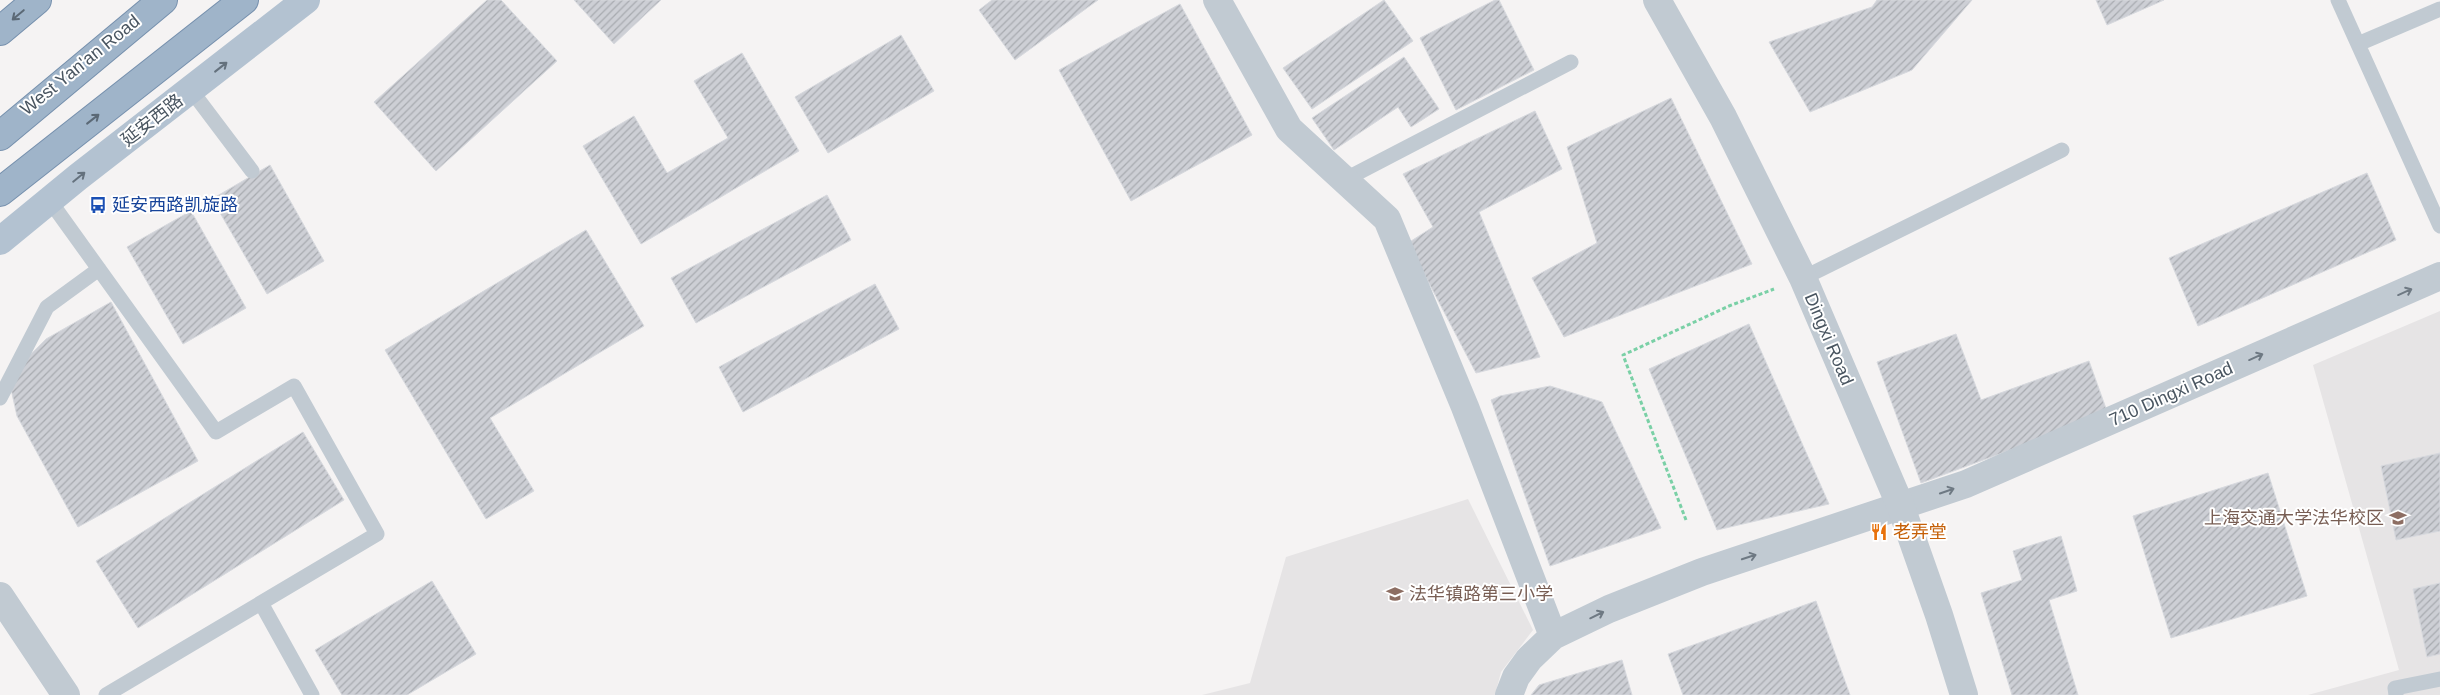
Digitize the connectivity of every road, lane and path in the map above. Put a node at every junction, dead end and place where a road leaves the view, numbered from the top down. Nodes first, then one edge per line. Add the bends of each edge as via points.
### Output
1 (37, 0) edge
2 (159, 0) edge
3 (163, 0) edge
4 (244, 0) edge
5 (306, 0) edge
6 (1217, 0) edge
7 (1657, 0) edge
8 (2338, 0) edge
9 (2440, 9) edge
10 (0, 30) edge
11 (2358, 44) junction
12 (1571, 62) dead end
13 (191, 90) junction
14 (0, 130) edge
15 (0, 136) edge
16 (2062, 150) dead end
17 (252, 171) dead end
18 (1344, 180) junction
19 (0, 192) edge
20 (50, 201) junction
21 (2440, 226) edge
22 (0, 241) edge
23 (99, 268) junction
24 (2440, 276) edge
25 (1803, 278) junction
26 (0, 398) edge
27 (1900, 507) junction
28 (1686, 520) dead end
29 (0, 596) edge
30 (261, 603) junction
31 (1553, 636) junction
32 (2440, 679) edge
33 (66, 695) edge
34 (106, 695) edge
35 (312, 695) edge
36 (1509, 695) edge
37 (1964, 695) edge
38 (2396, 695) edge

1 -> 10 highway
2 - 14 main road, West Yan'an Road
3 - 15 highway
19 -> 4 highway
13 -> 5 main road, 延安西路
6 - 18 street via 1288,129
7 - 25 street, Dingxi Road via 1723,117
8 - 11 lane
9 - 11 lane
11 - 21 lane
12 - 18 lane
13 - 17 lane
20 -> 13 main road, 延安西路
16 - 25 lane
18 - 31 street via 1387,219 1465,407
20 - 22 main road, 延安西路
20 - 23 lane
23 - 26 lane via 47,307
23 - 30 lane via 216,432 294,386 377,534
27 -> 24 street, 710 Dingxi Road via 1966,484
25 - 27 street, Dingxi Road
25 - 28 path via 1729,306 1623,355
31 -> 27 street, 710 Dingxi Road via 1694,575
27 - 37 street, Dingxi Road
29 - 33 street
30 - 34 lane
30 - 35 lane
31 - 36 street, 710 Dingxi Road via 1529,659
32 - 38 lane via 2395,688

